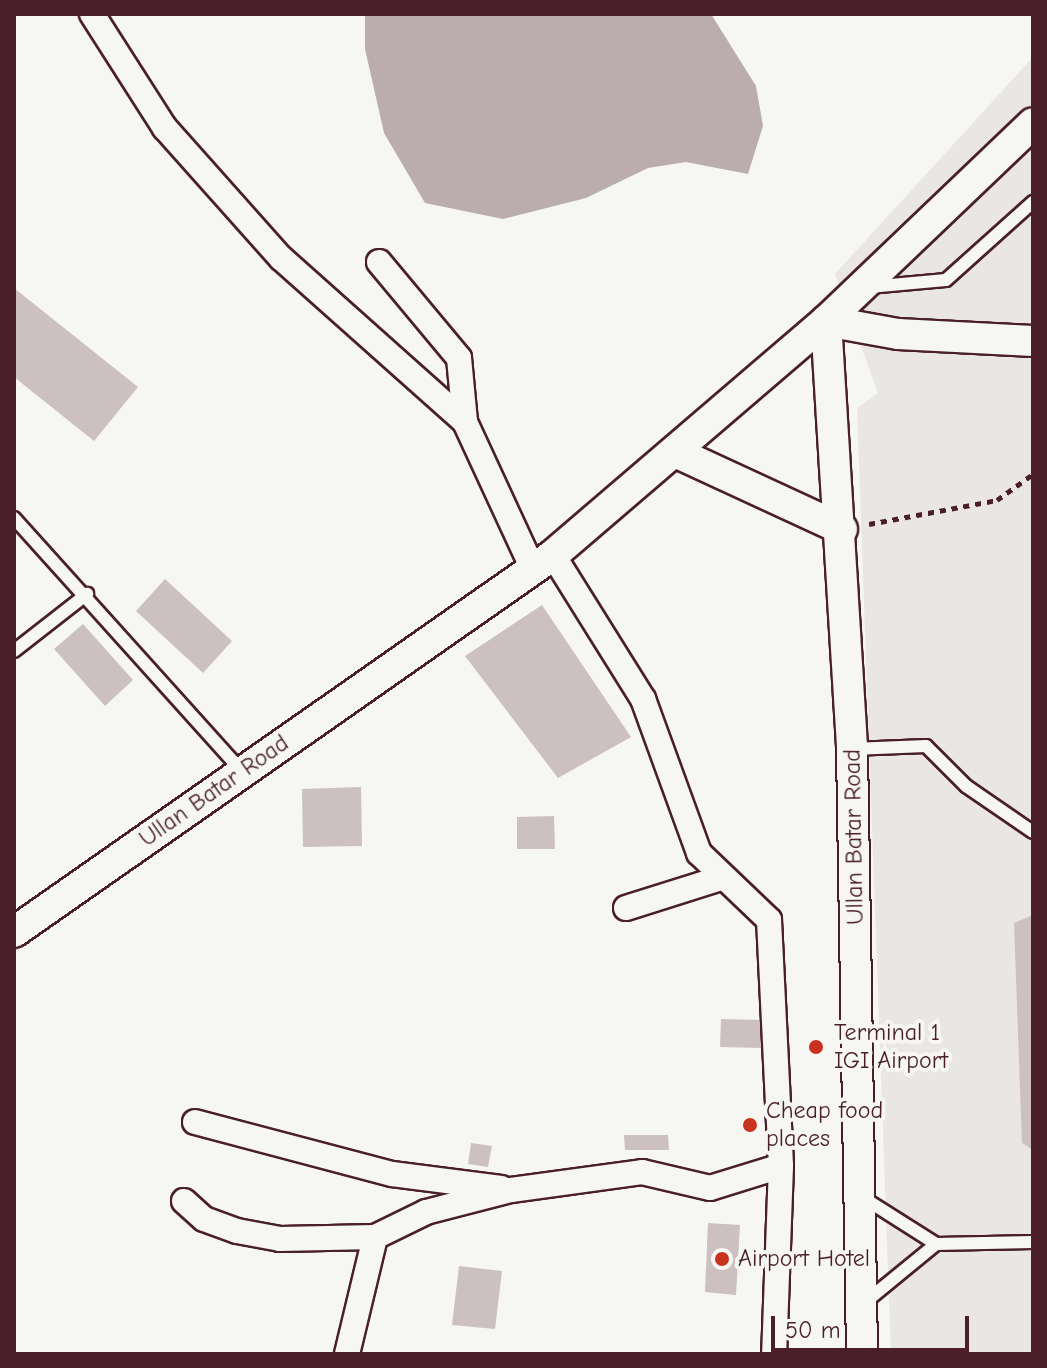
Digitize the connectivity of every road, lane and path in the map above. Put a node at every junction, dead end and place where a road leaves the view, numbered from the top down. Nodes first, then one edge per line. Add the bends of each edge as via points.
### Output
1 (92, 14) edge
2 (1033, 123) edge
3 (1033, 202) edge
4 (379, 262) dead end
5 (862, 288) junction
6 (826, 321) junction
7 (1033, 341) edge
8 (465, 422) junction
9 (675, 452) junction
10 (1033, 474) edge
11 (14, 518) edge
12 (842, 529) junction
13 (542, 561) junction
14 (87, 594) junction
15 (14, 651) edge
16 (852, 749) junction
17 (242, 771) junction
18 (1033, 832) edge
19 (718, 879) junction
20 (626, 908) dead end
21 (14, 932) edge
22 (195, 1122) dead end
23 (781, 1166) junction
24 (511, 1190) junction
25 (860, 1196) junction
26 (184, 1201) dead end
27 (375, 1237) junction
28 (1033, 1242) edge
29 (936, 1244) junction
30 (863, 1303) junction
31 (347, 1354) edge
32 (774, 1354) edge
33 (862, 1354) edge

1 - 8 street via 165,128 281,258
2 - 5 street, Ullan Batar Road
3 - 5 lane via 946,280
4 - 8 street via 459,358
5 - 6 street, Ullan Batar Road
6 - 7 street via 898,334
6 - 9 street, Ullan Batar Road
6 - 12 street, Ullan Batar Road
8 - 13 street
9 - 12 street
9 - 13 street, Ullan Batar Road
10 - 12 path via 997,500
11 - 14 lane
12 - 16 street, Ullan Batar Road
13 - 17 street, Ullan Batar Road
13 - 19 street via 643,699 695,843
14 - 15 lane
14 - 17 lane
16 - 18 lane via 926,746 966,786
16 - 25 street, Ullan Batar Road
17 - 21 street, Ullan Batar Road
19 - 20 street
19 - 23 street via 752,897 769,920
22 - 24 street via 378,1171
23 - 24 street via 710,1188 642,1172
23 - 32 street
24 - 27 street via 426,1212
25 - 29 lane
25 - 30 street, Ullan Batar Road
26 - 27 street via 204,1219 237,1231 280,1239
27 - 31 street
28 - 29 lane
29 - 30 lane
30 - 33 street, Ullan Batar Road

